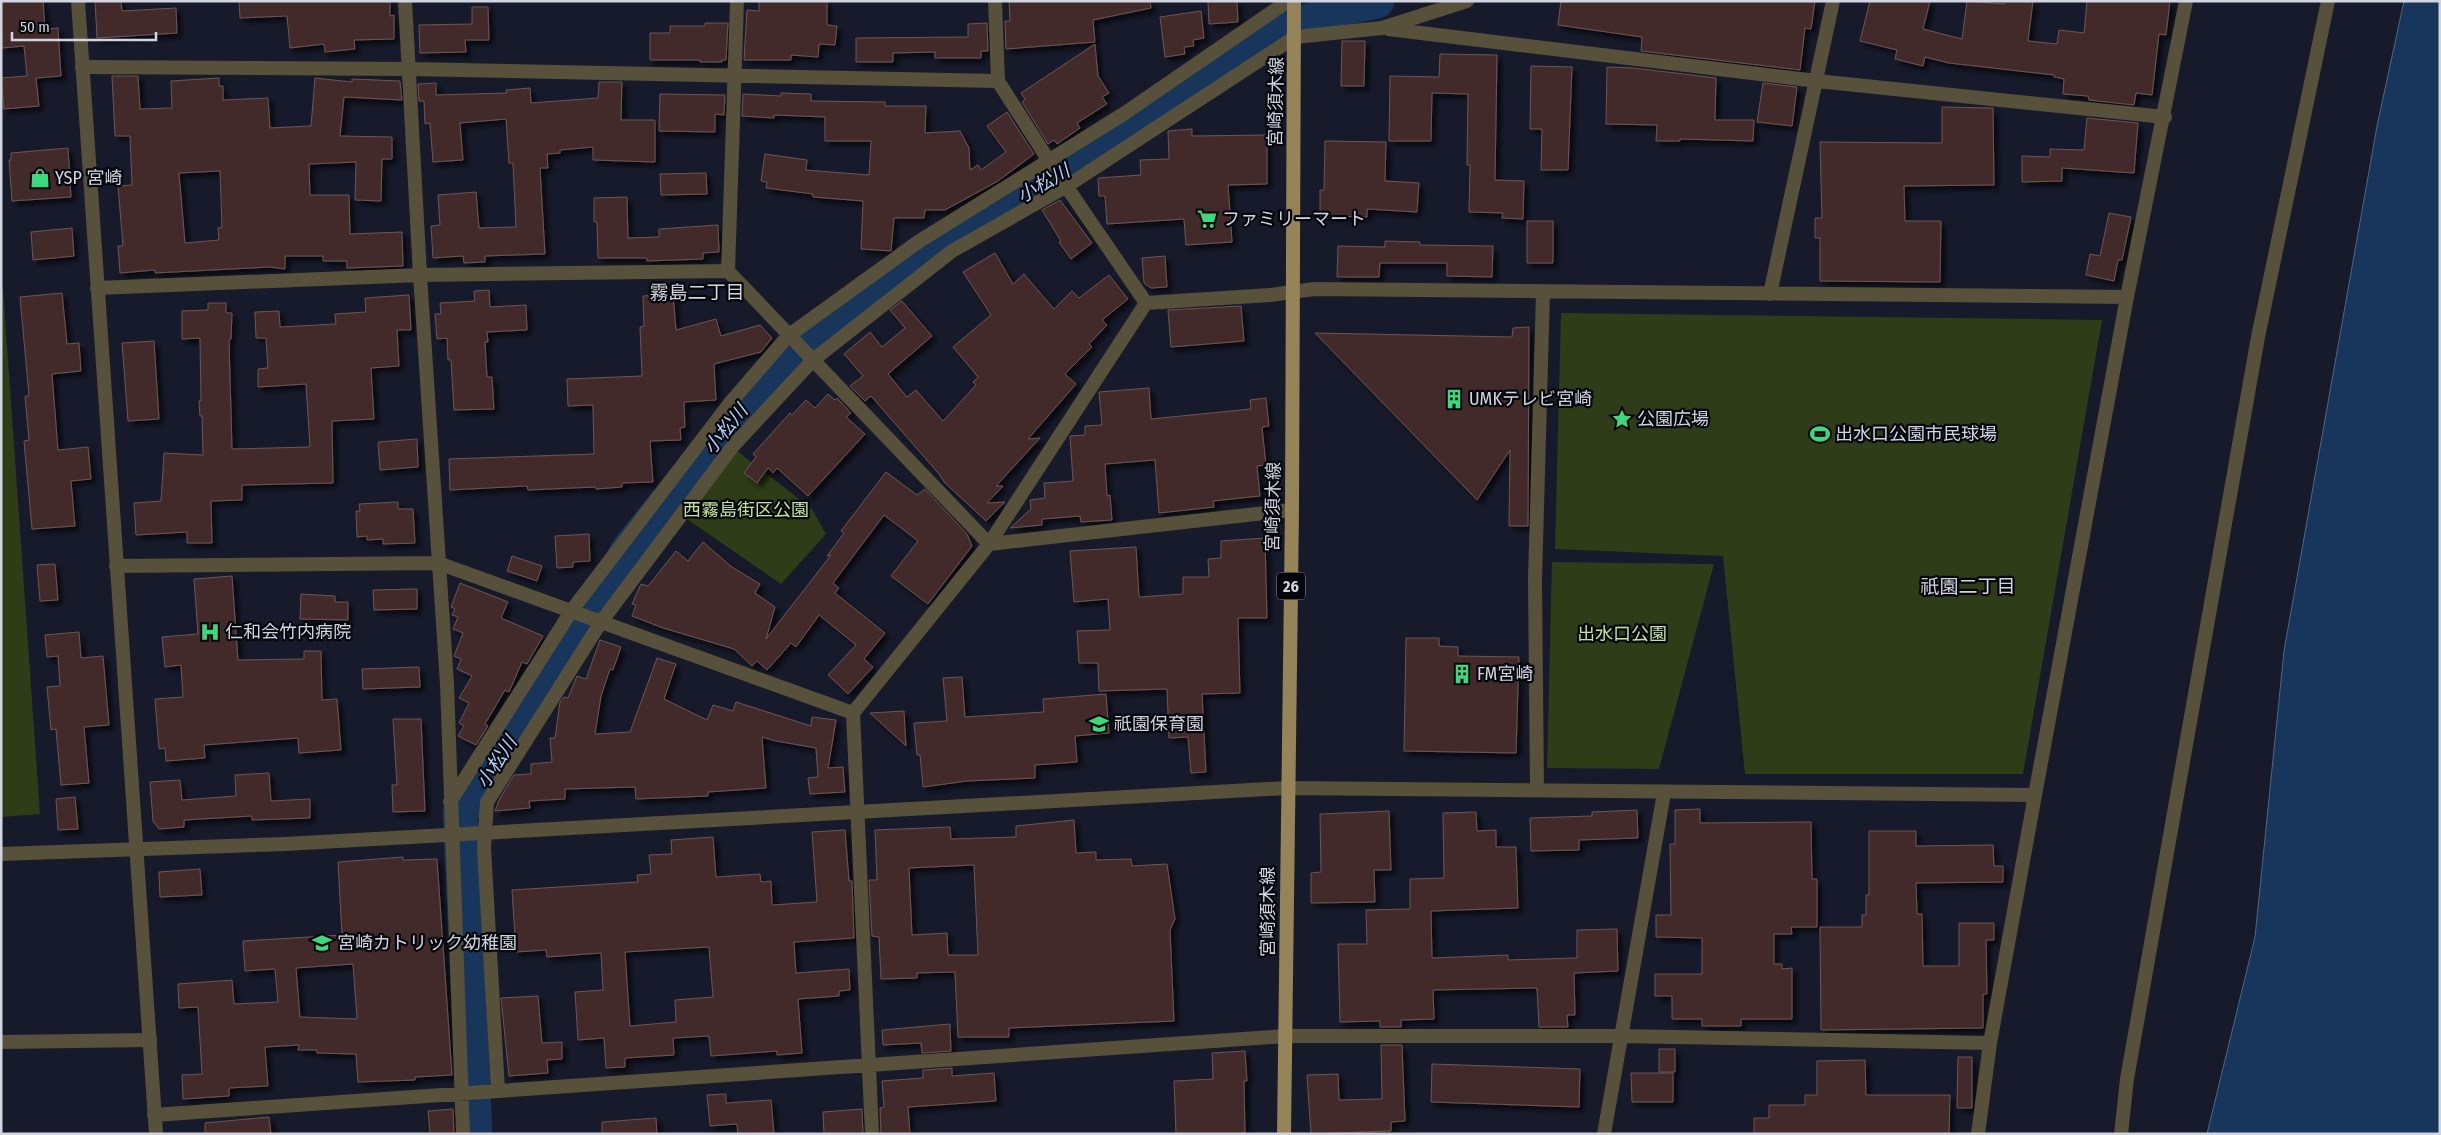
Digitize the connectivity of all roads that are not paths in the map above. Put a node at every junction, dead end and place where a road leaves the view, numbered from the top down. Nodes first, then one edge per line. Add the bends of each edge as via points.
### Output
1 (78, 1) edge
2 (405, 1) edge
3 (737, 1) edge
4 (995, 1) edge
5 (1467, 1) edge
6 (1833, 1) edge
7 (2186, 1) edge
8 (2328, 1) edge
9 (1292, 2) edge
10 (1382, 28) junction
11 (1295, 37) junction
12 (82, 67) junction
13 (409, 69) junction
14 (734, 75) junction
15 (998, 81) junction
16 (1817, 81) junction
17 (2164, 117) junction
18 (1048, 161) junction
19 (1067, 186) junction
20 (728, 270) junction
21 (420, 275) junction
22 (97, 288) junction
23 (1292, 292) junction
24 (1543, 292) junction
25 (1770, 294) junction
26 (2127, 297) junction
27 (1146, 303) junction
28 (788, 336) junction
29 (813, 360) junction
30 (1292, 510) junction
31 (989, 544) junction
32 (438, 563) junction
33 (116, 566) junction
34 (574, 611) junction
35 (599, 620) junction
36 (853, 713) junction
37 (1287, 788) junction
38 (1537, 789) junction
39 (1664, 793) junction
40 (2035, 795) junction
41 (450, 802) junction
42 (859, 812) junction
43 (485, 831) junction
44 (452, 833) junction
45 (136, 849) junction
46 (1, 854) edge
47 (1286, 1036) junction
48 (1620, 1036) junction
49 (150, 1040) junction
50 (1, 1042) edge
51 (1990, 1044) junction
52 (870, 1067) junction
53 (498, 1091) junction
54 (461, 1094) junction
55 (154, 1114) junction
56 (156, 1134) edge
57 (463, 1134) edge
58 (872, 1134) edge
59 (1284, 1134) edge
60 (1604, 1134) edge
61 (1978, 1134) edge
62 (2121, 1134) edge

1 - 12 street
2 - 13 street
3 - 14 street
4 - 15 street
5 - 10 street
6 - 16 street
7 - 17 street
8 - 62 street via 2258,337 2127,1079
9 - 11 main road, 宮崎須木線 / 26
9 - 18 street
10 - 11 street
10 - 16 street
11 - 19 street
11 - 23 main road, 宮崎須木線 / 26
12 - 13 street
12 - 22 street
13 - 14 street
13 - 21 street
14 - 15 street
14 - 20 street
15 - 18 street
16 - 17 street
16 - 25 street
17 - 26 street
18 - 19 street
18 - 28 street via 918,242
19 - 27 street
19 - 29 street via 952,251
20 - 21 street
20 - 28 street
21 - 22 street
21 - 32 street
22 - 33 street
23 - 24 street via 1314,289
23 - 27 street
23 - 30 main road, 宮崎須木線 / 26
24 - 25 street
24 - 38 street via 1535,580
25 - 26 street
26 - 40 street
27 - 31 street
28 - 29 street
28 - 34 street via 724,411
29 - 31 street
29 - 35 street via 733,446
30 - 31 street
30 - 37 main road, 宮崎須木線 / 26
31 - 36 street
32 - 33 street
32 - 34 street
32 - 41 street
33 - 45 street
34 - 35 street
34 - 41 street
35 - 36 street
35 - 43 street via 487,802
36 - 42 street
37 - 38 street
37 - 42 street
37 - 47 main road, 宮崎須木線 / 26
38 - 39 street
39 - 40 street
39 - 48 street
40 - 51 street
41 - 44 street
42 - 43 street
42 - 52 street
43 - 44 street
43 - 53 street
44 - 45 street via 285,844
44 - 54 street
45 - 46 street
45 - 49 street
47 - 48 street
47 - 52 street
47 - 59 main road, 宮崎須木線 / 26
48 - 51 street
48 - 60 street
49 - 50 street
49 - 55 street
51 - 61 street
52 - 53 street
52 - 58 street
53 - 54 street
54 - 55 street
54 - 57 street
55 - 56 street

